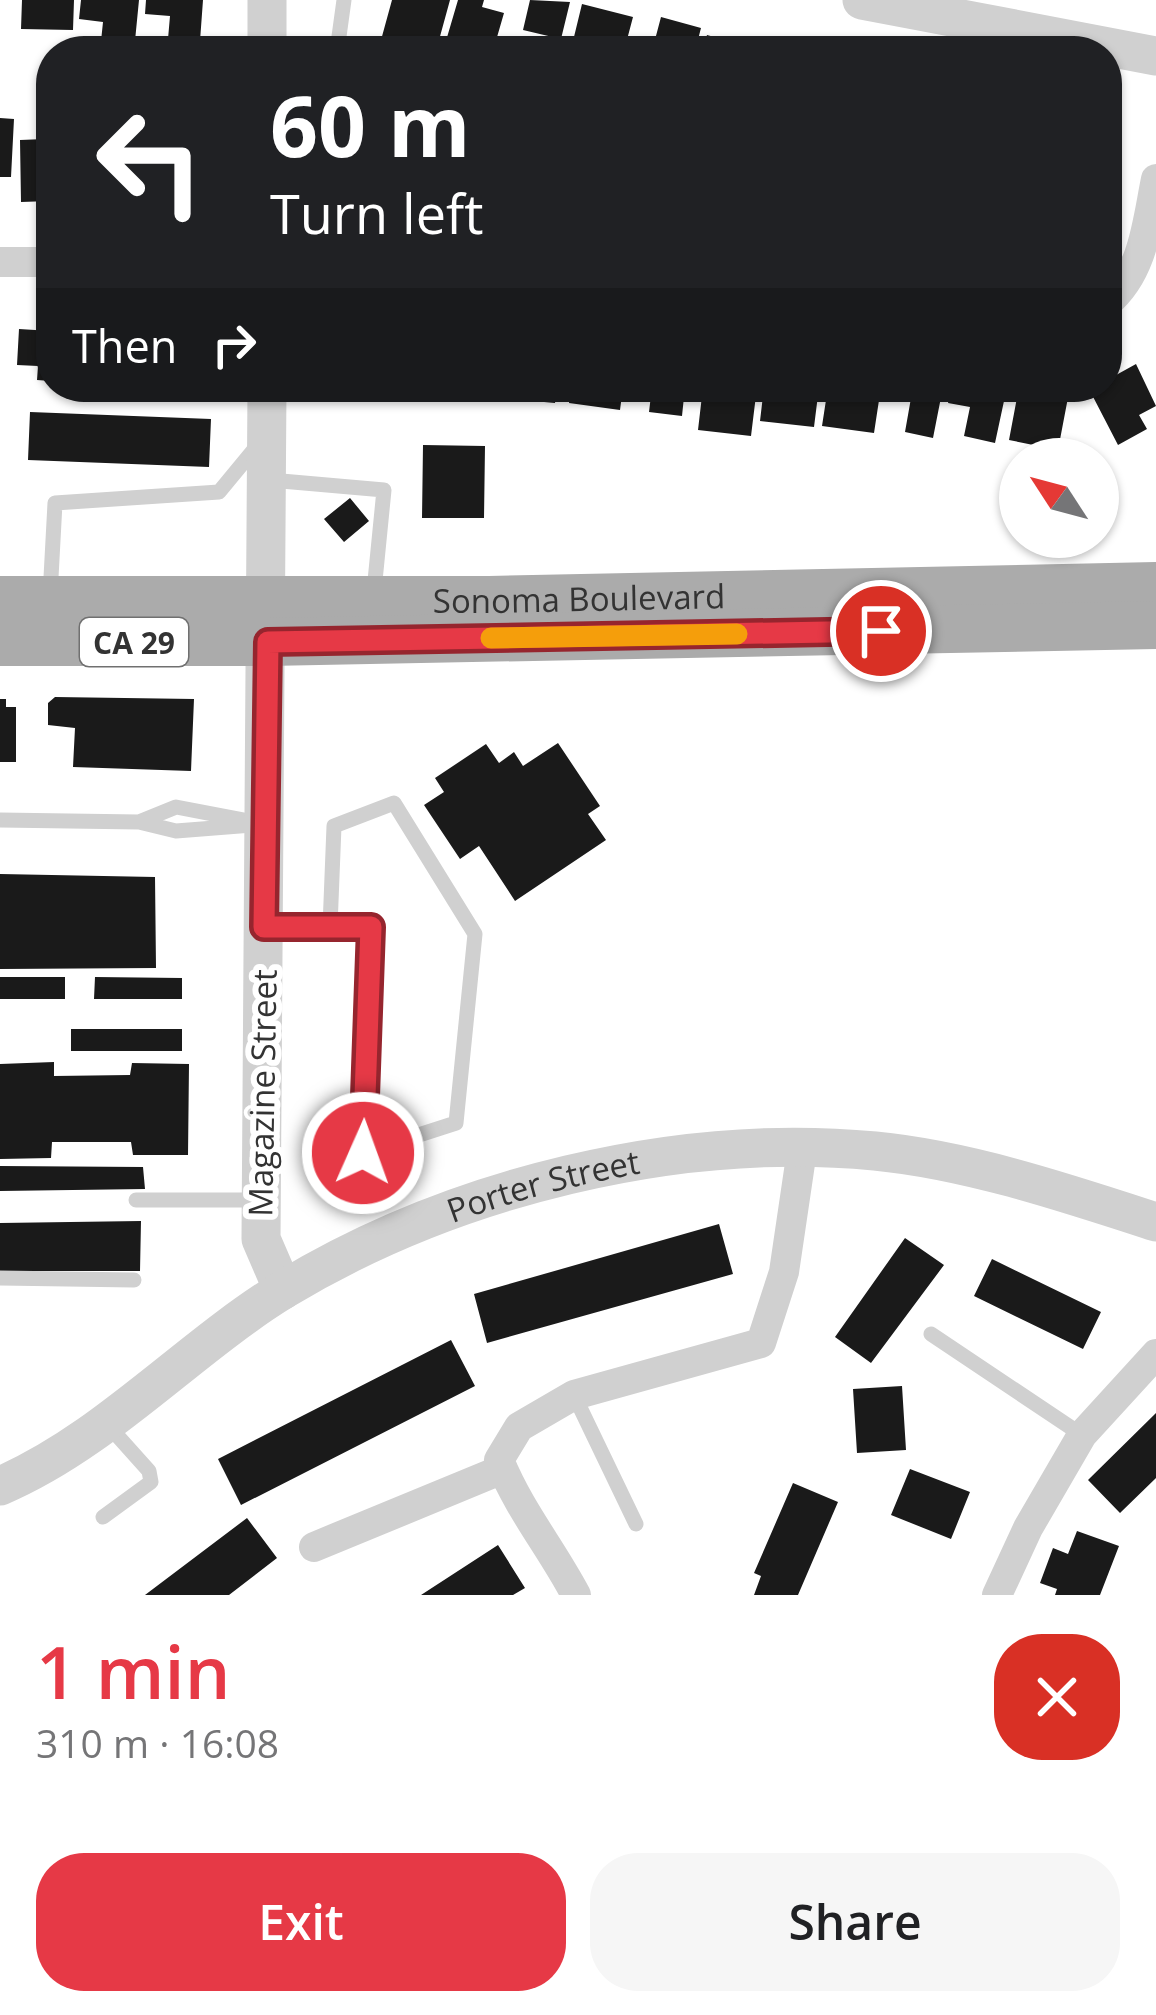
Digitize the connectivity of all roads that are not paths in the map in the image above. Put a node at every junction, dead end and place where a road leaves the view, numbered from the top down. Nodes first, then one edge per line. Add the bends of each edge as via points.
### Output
1 (267, 0) edge
2 (344, 0) edge
3 (862, 0) edge
4 (267, 36) edge
5 (339, 36) edge
6 (1051, 36) edge
7 (1122, 50) edge
8 (1156, 56) edge
9 (1156, 178) edge
10 (0, 262) edge
11 (36, 262) edge
12 (1122, 291) edge
13 (267, 402) edge
14 (267, 434) junction
15 (266, 479) junction
16 (1156, 586) edge
17 (0, 600) edge
18 (50, 600) junction
19 (373, 600) junction
20 (267, 621) junction
21 (1156, 625) edge
22 (0, 642) edge
23 (0, 820) edge
24 (266, 824) junction
25 (264, 927) junction
26 (330, 927) junction
27 (802, 1150) junction
28 (136, 1200) dead end
29 (261, 1200) junction
30 (1156, 1222) edge
31 (0, 1278) edge
32 (134, 1280) dead end
33 (284, 1290) junction
34 (931, 1334) dead end
35 (1156, 1354) edge
36 (574, 1395) junction
37 (104, 1421) junction
38 (1082, 1435) junction
39 (503, 1469) junction
40 (0, 1486) edge
41 (103, 1516) dead end
42 (636, 1524) dead end
43 (314, 1547) dead end
44 (576, 1595) edge
45 (998, 1595) edge

1 - 4 street
2 - 5 lane
3 - 6 street
7 - 8 street
9 - 12 street via 1138,260
10 - 11 street
13 - 14 street, Magazine Street
14 - 15 street, Magazine Street
14 - 18 lane via 219,493 55,503
15 - 19 lane via 384,490
15 - 20 street, Magazine Street
16 - 19 main road, Sonoma Boulevard / CA 29
17 - 18 main road, Sonoma Boulevard / CA 29
18 - 20 main road, Sonoma Boulevard / CA 29
19 - 20 main road, Sonoma Boulevard / CA 29
20 - 21 main road, Sonoma Boulevard / CA 29
20 - 22 main road, Sonoma Boulevard / CA 29
20 - 24 street, Magazine Street
23 - 24 lane via 139,822 176,831
24 - 25 street, Magazine Street
25 - 26 lane
25 - 29 street, Magazine Street
26 - 26 lane via 371,927 363,1153 456,1123 475,934 394,803 334,826
27 - 30 street, Porter Street via 876,1151 945,1165
27 - 33 street, Porter Street via 677,1153 490,1196
27 - 36 street via 784,1272 761,1342
28 - 29 lane
29 - 33 street, Magazine Street via 261,1240
31 - 32 lane
33 - 37 street, Porter Street
34 - 38 lane
35 - 38 street
36 - 39 street via 519,1427 499,1460
36 - 42 lane
37 - 40 street, Porter Street
37 - 41 lane via 151,1482
38 - 45 street
39 - 43 street
39 - 44 street via 519,1511

